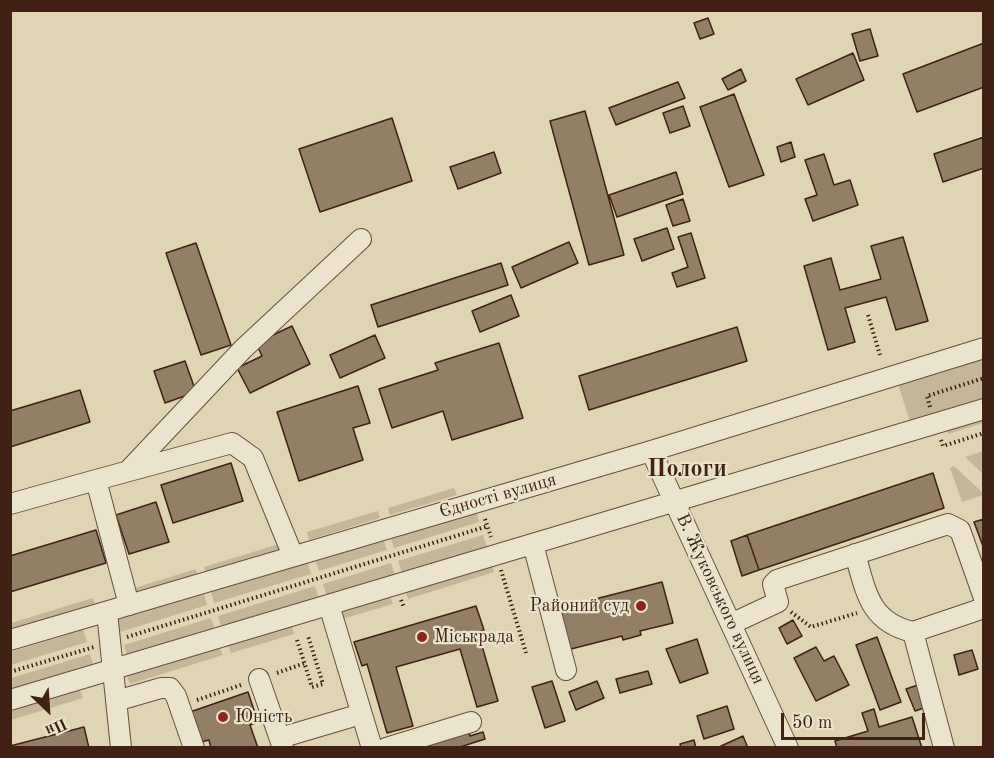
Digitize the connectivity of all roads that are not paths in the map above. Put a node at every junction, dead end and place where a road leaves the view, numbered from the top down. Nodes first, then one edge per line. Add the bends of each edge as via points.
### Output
1 (361, 239) dead end
2 (984, 348) edge
3 (984, 409) edge
4 (651, 451) junction
5 (128, 471) junction
6 (96, 480) junction
7 (675, 502) junction
8 (10, 504) edge
9 (533, 544) junction
10 (855, 554) junction
11 (293, 556) junction
12 (984, 598) edge
13 (129, 605) junction
14 (329, 605) junction
15 (984, 608) edge
16 (107, 612) junction
17 (731, 624) junction
18 (913, 632) junction
19 (10, 640) edge
20 (112, 668) junction
21 (566, 670) dead end
22 (260, 679) dead end
23 (10, 700) edge
24 (116, 701) junction
25 (361, 714) junction
26 (471, 722) dead end
27 (281, 743) edge
28 (121, 747) edge
29 (194, 747) edge
30 (372, 747) edge
31 (386, 747) edge
32 (788, 747) edge
33 (944, 747) edge

1 - 5 street via 243,349
2 - 4 street, Єдності вулиця
3 - 7 street
4 - 7 street, В. Жуковського вулиця
4 - 11 street, Єдності вулиця
5 - 6 street
5 - 11 street via 232,443 253,458
6 - 8 street
6 - 13 street
7 - 9 street
7 - 17 street, В. Жуковського вулиця
9 - 14 street
9 - 21 street
10 - 12 street via 940,525 955,525 963,537
10 - 17 street via 775,581 778,602
10 - 18 street via 872,607 899,628
11 - 13 street, Єдності вулиця
13 - 16 street, Єдності вулиця
14 - 20 street
14 - 25 street
15 - 18 street
16 - 19 street, Єдності вулиця
16 - 20 street
17 - 32 street, В. Жуковського вулиця
18 - 33 street
20 - 23 street
20 - 24 street
22 - 27 street
24 - 28 street
24 - 29 street via 170,688
25 - 27 street
25 - 30 street
26 - 31 street

